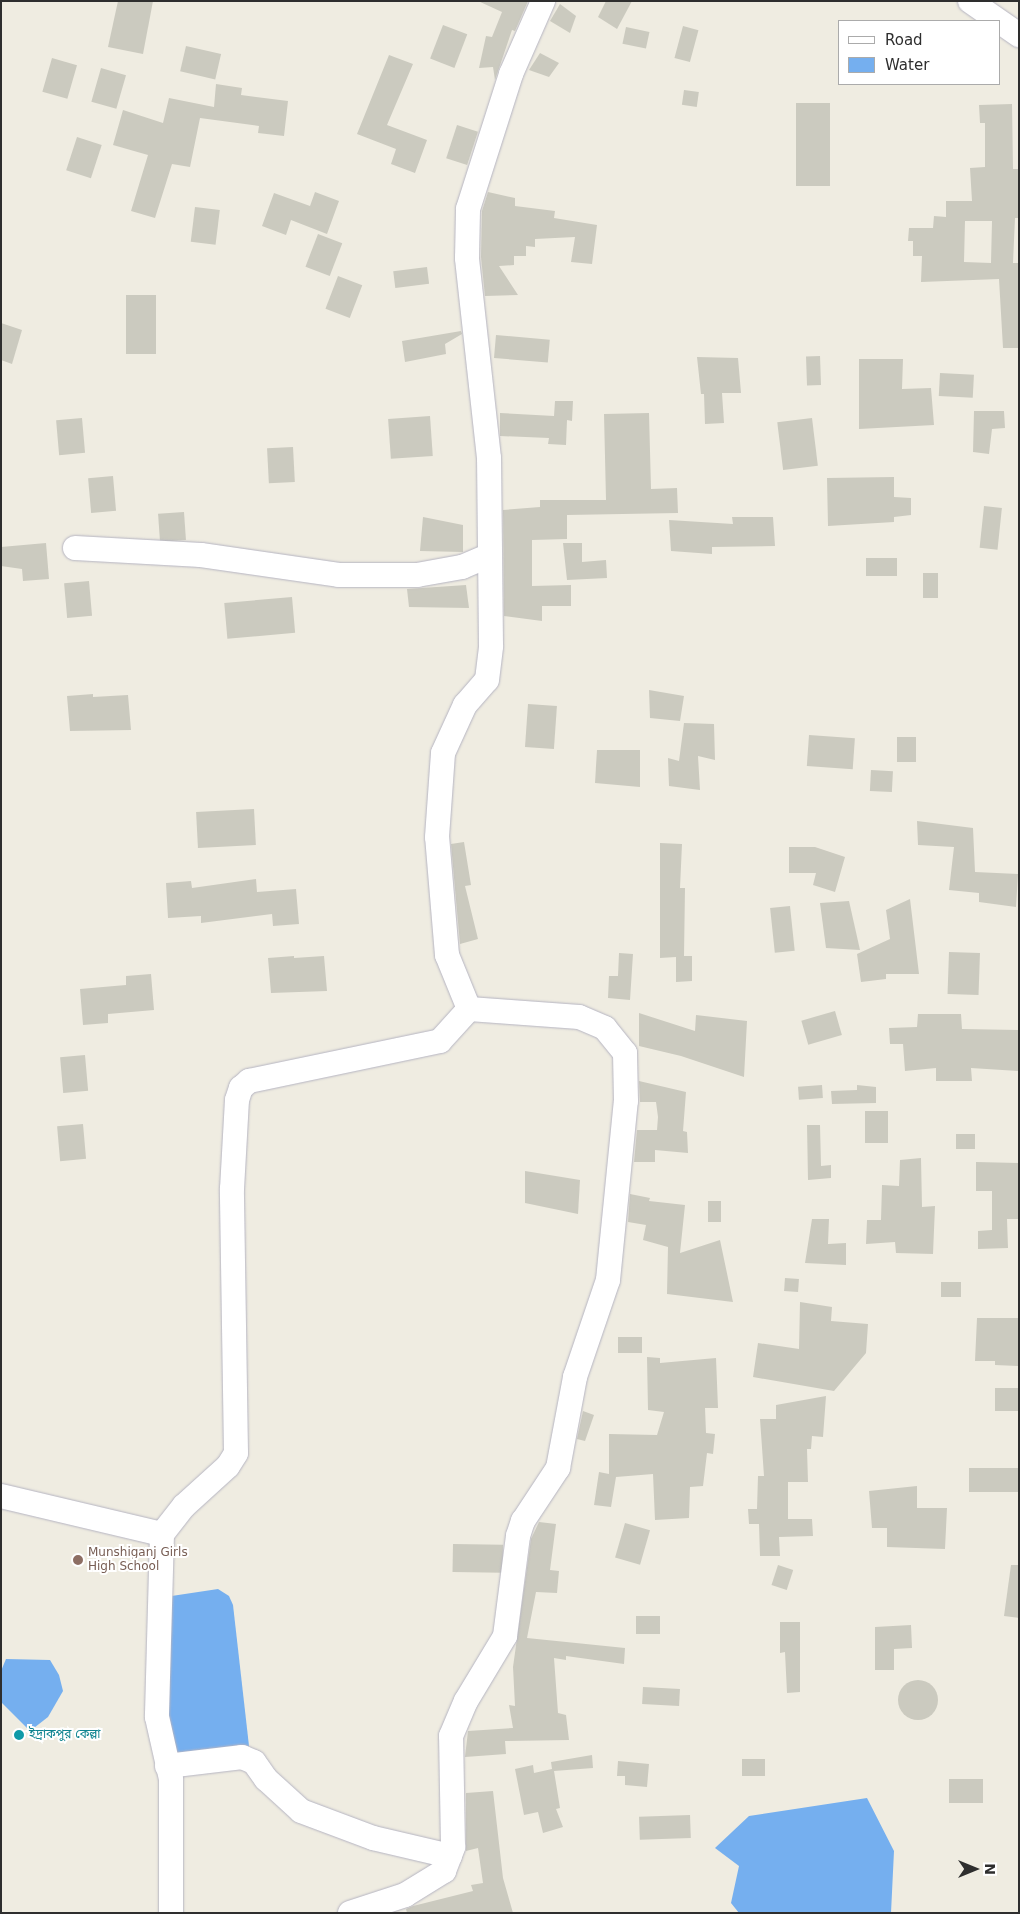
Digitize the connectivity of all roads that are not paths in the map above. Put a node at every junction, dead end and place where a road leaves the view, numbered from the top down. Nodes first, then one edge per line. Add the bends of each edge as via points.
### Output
1 (543, 1) edge
2 (970, 1) edge
3 (997, 20) edge
4 (1000, 22) edge
5 (1019, 35) edge
6 (75, 548) dead end
7 (490, 555) junction
8 (469, 1009) junction
9 (1, 1496) edge
10 (162, 1534) junction
11 (168, 1766) junction
12 (450, 1856) junction
13 (407, 1904) edge
14 (171, 1913) edge
15 (350, 1913) edge

1 - 7 street via 511,74 468,209 467,258 489,458
2 - 3 street
4 - 5 street
6 - 7 street via 201,555 339,575 417,575 462,567
7 - 8 street via 491,646 487,680 465,705 443,753 438,783 437,837 448,955
8 - 10 street via 440,1040 249,1081 241,1088 237,1100 232,1189 236,1453 228,1466 184,1506
8 - 12 street via 579,1017 605,1028 625,1053 626,1101 608,1280 575,1378 558,1468 523,1521 505,1636 466,1701 451,1736
9 - 10 street
10 - 11 street via 156,1717
11 - 12 street via 242,1757 254,1762 271,1784 300,1811 374,1838
11 - 14 street via 171,1779
12 - 13 street via 444,1872
13 - 15 street

